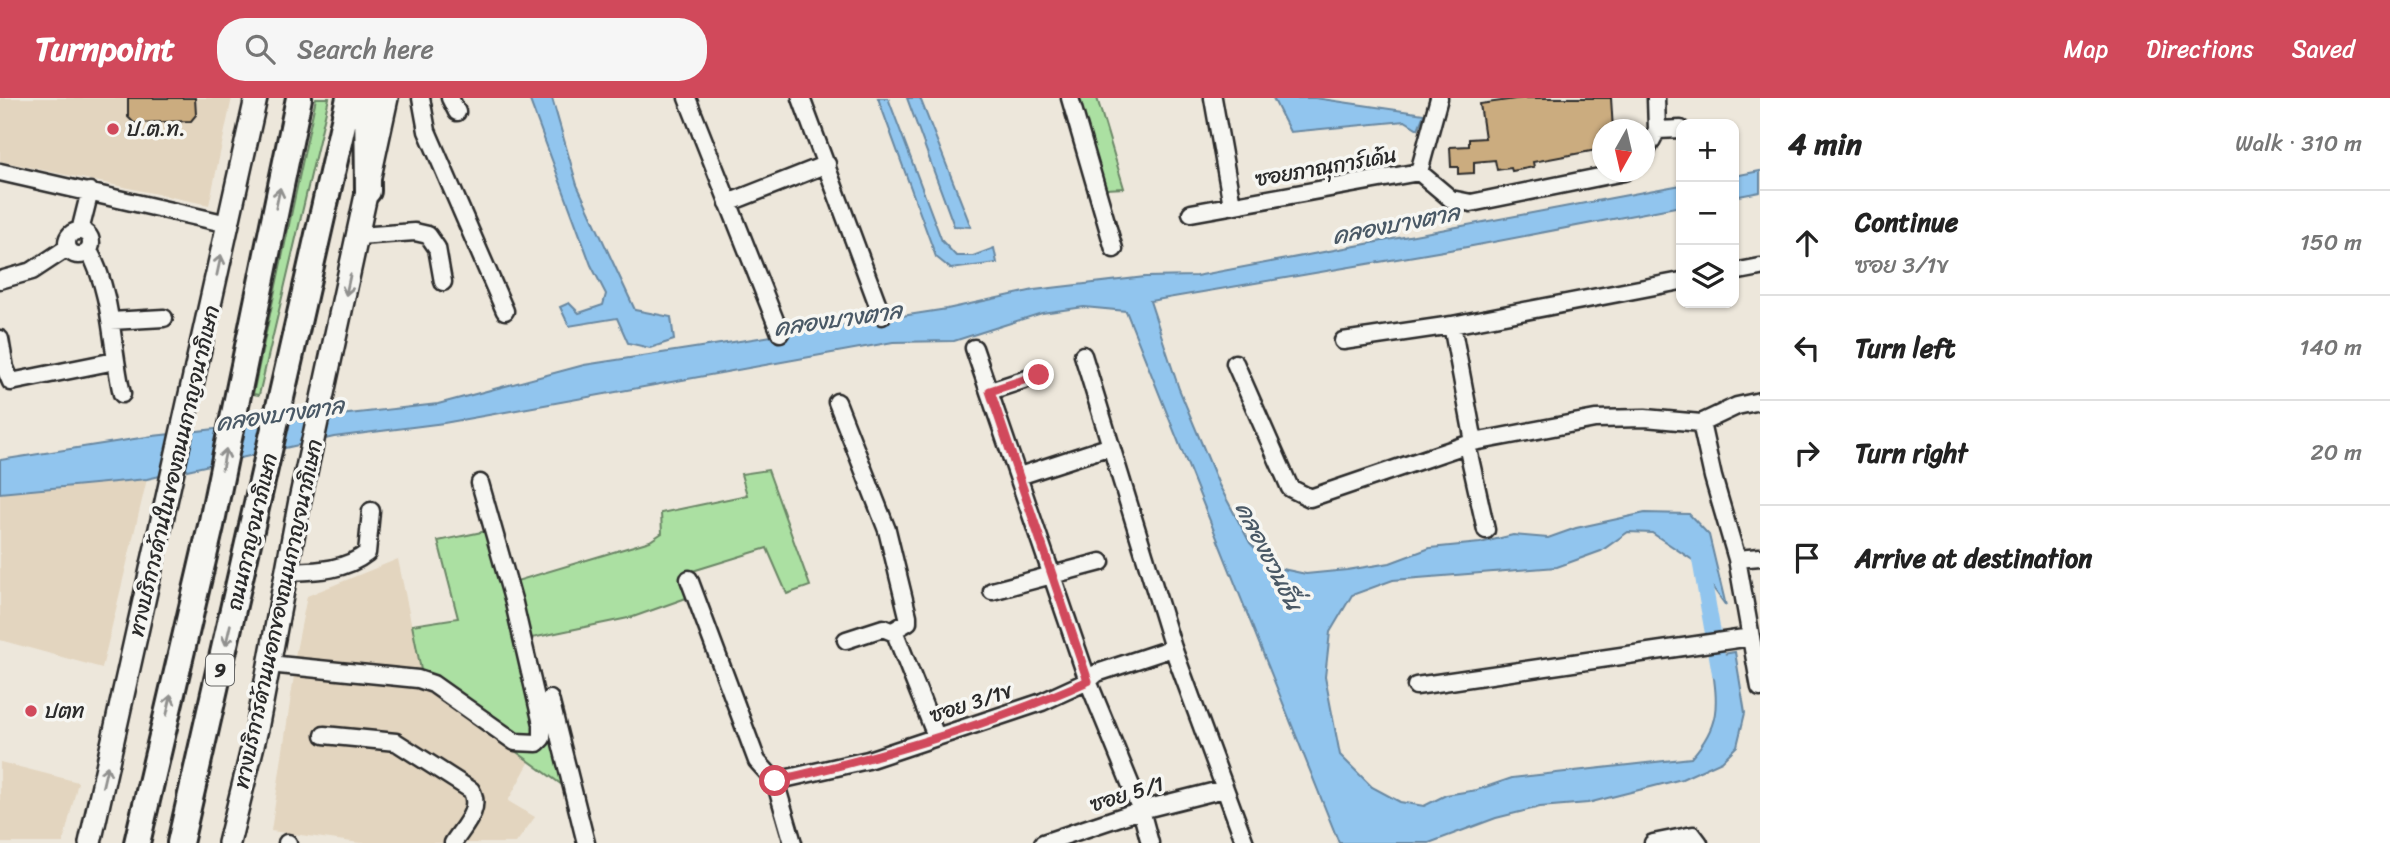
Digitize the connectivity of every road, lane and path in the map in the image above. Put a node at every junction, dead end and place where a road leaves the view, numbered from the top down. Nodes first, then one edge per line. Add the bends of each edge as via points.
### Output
1 (256, 98) edge
2 (299, 98) edge
3 (349, 98) edge
4 (367, 98) edge
5 (387, 98) edge
6 (421, 98) edge
7 (687, 98) edge
8 (801, 98) edge
9 (1070, 98) edge
10 (1213, 98) edge
11 (1439, 98) edge
12 (1656, 98) edge
13 (1676, 129) edge
14 (1657, 130) junction
15 (1655, 134) edge
16 (827, 163) junction
17 (0, 172) edge
18 (1419, 173) junction
19 (1592, 178) edge
20 (90, 191) junction
21 (368, 191) junction
22 (728, 203) junction
23 (1232, 205) junction
24 (1191, 213) dead end
25 (228, 225) junction
26 (80, 231) junction
27 (358, 236) junction
28 (67, 248) junction
29 (1114, 249) dead end
30 (89, 251) junction
31 (1760, 267) edge
32 (1739, 271) edge
33 (0, 280) edge
34 (443, 282) dead end
35 (1676, 283) edge
36 (505, 311) dead end
37 (882, 316) dead end
38 (164, 318) dead end
39 (111, 321) junction
40 (1452, 325) junction
41 (780, 333) dead end
42 (0, 339) edge
43 (1343, 341) dead end
44 (974, 348) dead end
45 (1083, 355) dead end
46 (114, 361) junction
47 (1235, 363) dead end
48 (1039, 375) dead end
49 (990, 391) junction
50 (122, 394) dead end
51 (1760, 401) edge
52 (837, 402) dead end
53 (1701, 423) junction
54 (1470, 444) junction
55 (1111, 446) junction
56 (1019, 476) junction
57 (480, 483) dead end
58 (371, 511) dead end
59 (1486, 530) dead end
60 (1760, 557) edge
61 (1737, 559) junction
62 (1101, 562) dead end
63 (285, 572) junction
64 (1052, 573) junction
65 (689, 579) dead end
66 (992, 591) dead end
67 (893, 631) junction
68 (1751, 637) junction
69 (846, 640) dead end
70 (1173, 648) junction
71 (269, 664) junction
72 (1088, 681) junction
73 (1416, 686) dead end
74 (1760, 688) edge
75 (550, 699) dead end
76 (324, 735) dead end
77 (936, 737) junction
78 (775, 781) junction
79 (1224, 789) junction
80 (1141, 810) junction
81 (90, 843) edge
82 (137, 843) edge
83 (180, 843) edge
84 (229, 843) edge
85 (453, 843) edge
86 (586, 843) edge
87 (793, 843) edge
88 (1043, 843) edge
89 (1150, 843) edge
90 (1245, 843) edge
91 (1653, 843) edge
92 (1699, 843) edge

1 - 25 main road, ทางบริการด้านในของถนนกาญจนาภิเษก
82 -> 2 highway, ถนนกาญจนาภิเษก / 9 via 211,526
3 -> 83 highway, ถนนกาญจนาภิเษก / 9
4 - 21 highway
5 - 21 main road, ทางบริการด้านนอกของถนนกาญจนาภิเษก
6 - 36 street via 427,131
7 - 22 street
8 - 16 street
9 - 29 street
10 - 23 street
11 - 18 street
12 - 14 street
13 - 14 street
14 - 15 street
16 - 22 street
16 - 37 street
17 - 20 street
18 - 19 street, ซอยภาณุการ์เด้น via 1451,199 1471,203
18 - 23 street, ซอยภาณุการ์เด้น
20 - 25 street
20 - 26 street
21 - 27 main road, ทางบริการด้านนอกของถนนกาญจนาภิเษก
22 - 41 street
23 - 24 street, ซอยภาณุการ์เด้น
81 -> 25 main road, ทางบริการด้านในของถนนกาญจนาภิเษก
26 - 28 street via 69,236
26 - 30 street via 90,239
27 - 34 street via 428,235 437,248
27 -> 63 main road, ทางบริการด้านนอกของถนนกาญจนาภิเษก
28 - 30 street via 77,256
28 - 33 street via 32,271
30 - 39 street via 98,267
31 - 32 street
35 - 40 street
38 - 39 street
39 - 46 street
40 - 43 street
40 - 54 street
42 - 46 street via 11,382
44 - 49 street
45 - 55 street
46 - 50 street
47 - 54 street via 1290,488 1303,496 1317,497
48 - 49 street
49 - 56 street
51 - 53 street
52 - 67 street via 891,541 908,616 908,622
53 - 54 street via 1595,419
53 - 61 street
54 - 59 street
55 - 56 street
55 - 70 street
56 - 64 street
57 - 71 street via 514,603 542,738 527,744 515,742 433,684 418,679
58 - 63 street via 367,553 360,559 335,568
60 - 61 street
61 - 68 street
62 - 64 street
63 - 71 main road, ทางบริการด้านนอกของถนนกาญจนาภิเษก
64 - 66 street
64 - 72 street
65 - 78 street via 757,761
67 - 69 street via 883,628
67 - 77 street
68 - 73 street
68 - 74 street
70 - 72 street, ซอย 3/1ข via 1097,673
70 - 79 street
71 - 84 main road, ทางบริการด้านนอกของถนนกาญจนาภิเษก
72 - 77 street, ซอย 3/1ข via 1042,702
72 - 80 street
75 - 86 street
76 - 85 street via 396,742 471,790 475,809
77 - 78 street, ซอย 3/1ข via 868,760
78 - 87 street
79 - 80 street, ซอย 5/1
79 - 90 street
80 - 88 street, ซอย 5/1
80 - 89 street
91 - 92 street via 1693,835

